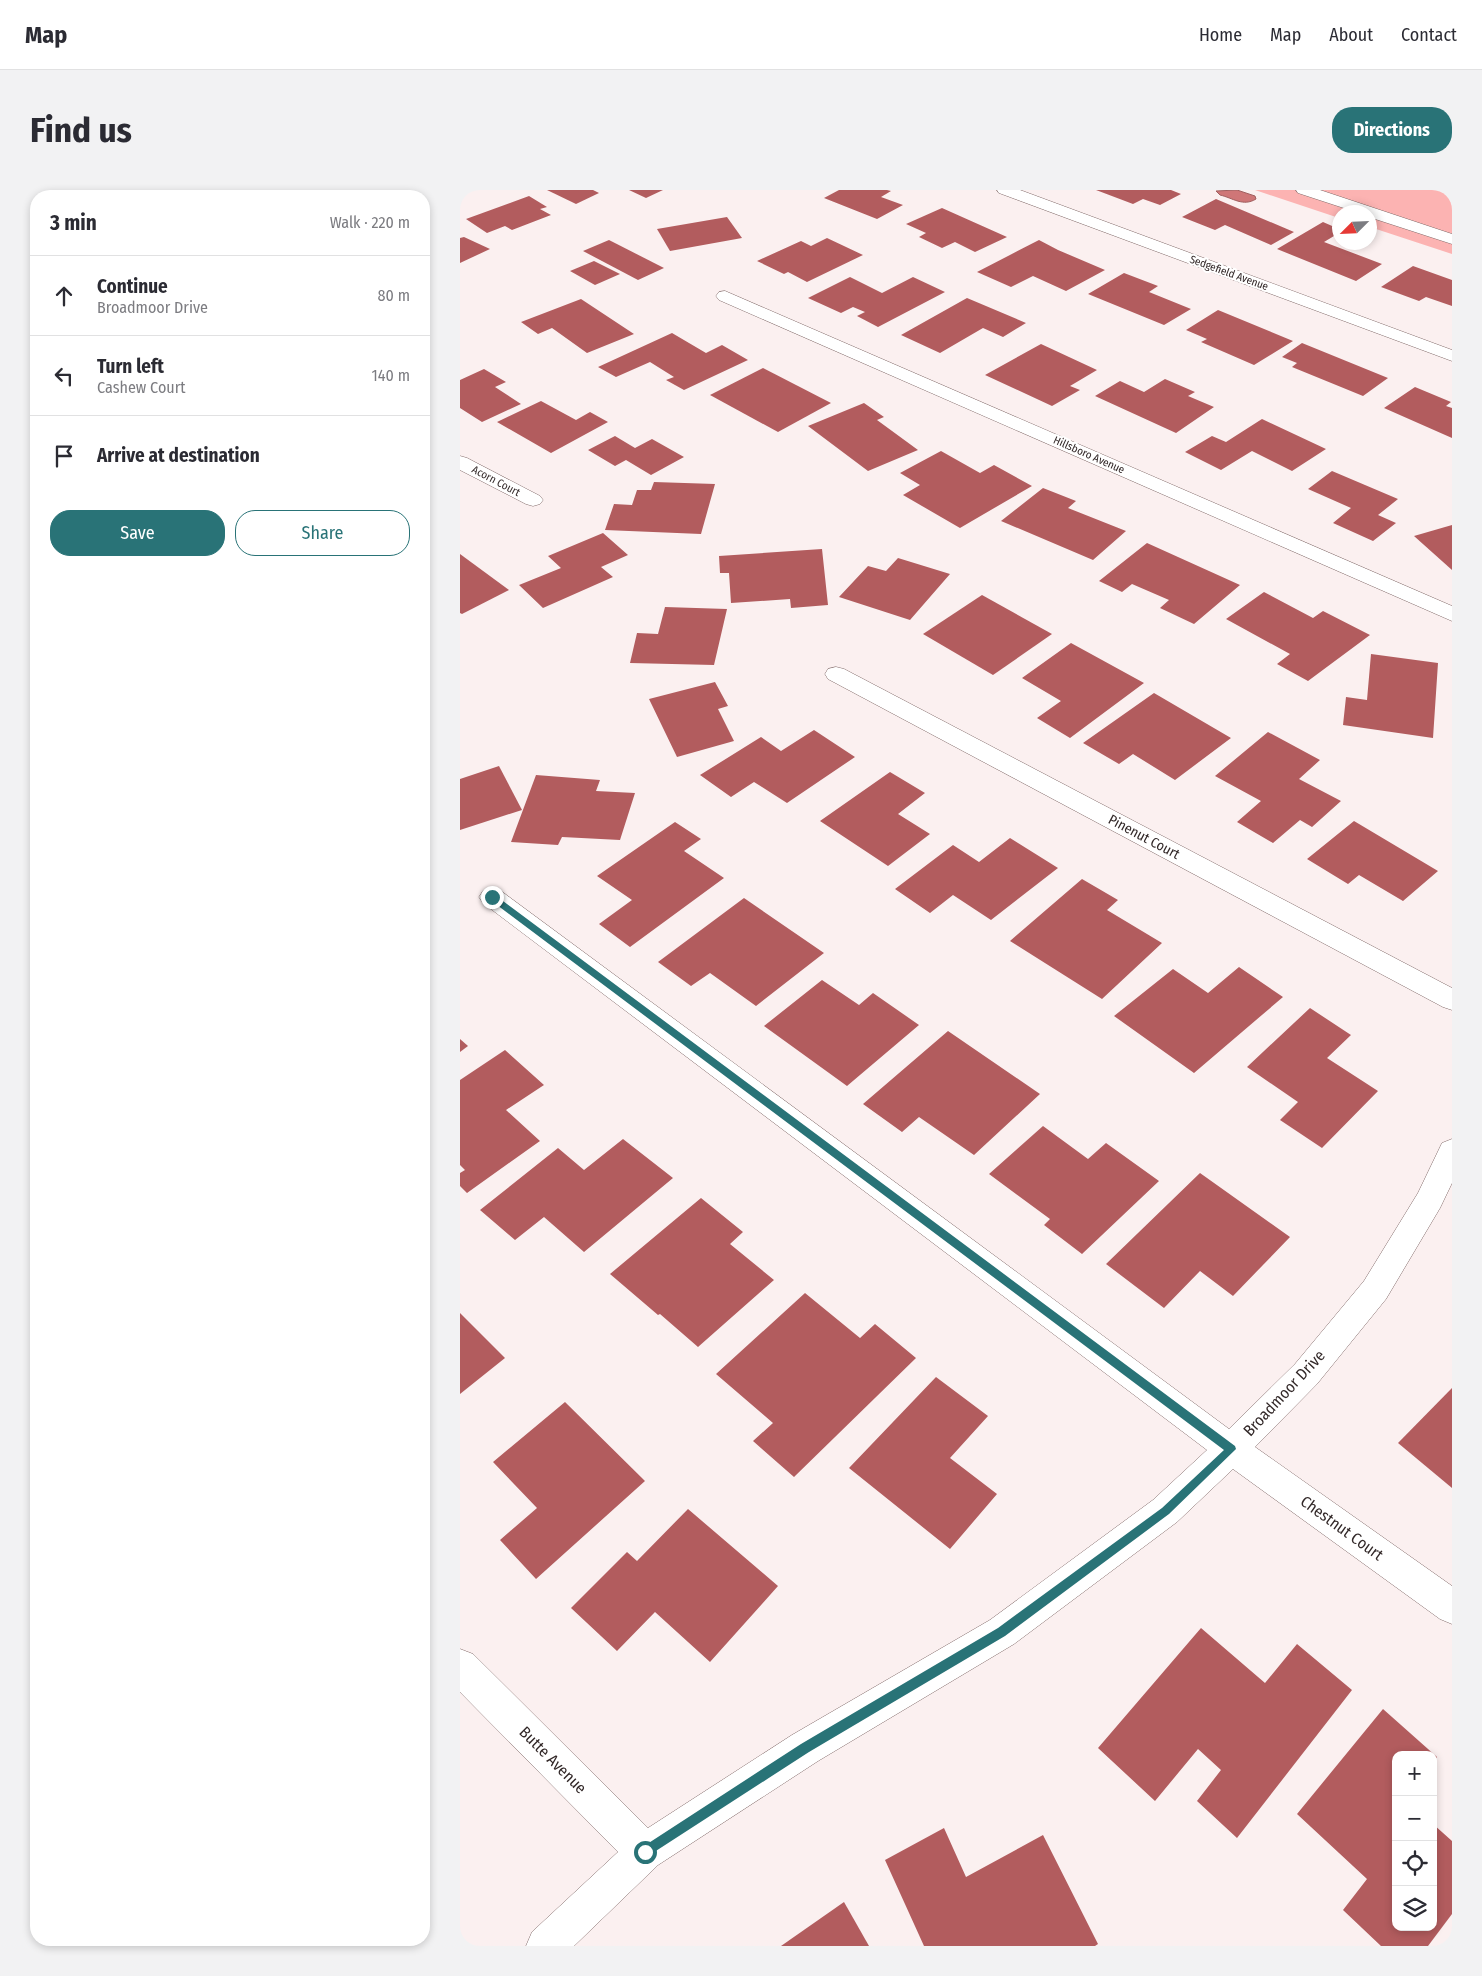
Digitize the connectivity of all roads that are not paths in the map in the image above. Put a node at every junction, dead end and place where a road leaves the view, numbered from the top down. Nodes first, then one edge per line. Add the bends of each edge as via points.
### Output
1 (1005, 190) edge
2 (1304, 190) edge
3 (1452, 239) edge
4 (726, 296) dead end
5 (1452, 356) edge
6 (460, 462) edge
7 (533, 500) dead end
8 (1452, 614) edge
9 (836, 674) dead end
10 (492, 897) dead end
11 (1452, 1000) edge
12 (1452, 1151) edge
13 (1232, 1449) junction
14 (1452, 1607) edge
15 (460, 1667) edge
16 (645, 1852) junction
17 (546, 1946) edge

1 - 5 street, Sedgefield Avenue
2 - 3 street
4 - 8 street, Hillsboro Avenue
6 - 7 street, Acorn Court
9 - 11 street, Pinenut Court
10 - 13 street, Chestnut Court
12 - 13 street, Broadmoor Drive via 1430,1199 1375,1290 1306,1374
13 - 14 street, Chestnut Court
13 - 16 street, Broadmoor Drive via 1165,1511 1002,1632 805,1748
15 - 16 street, Butte Avenue
16 - 17 street, Broadmoor Drive

